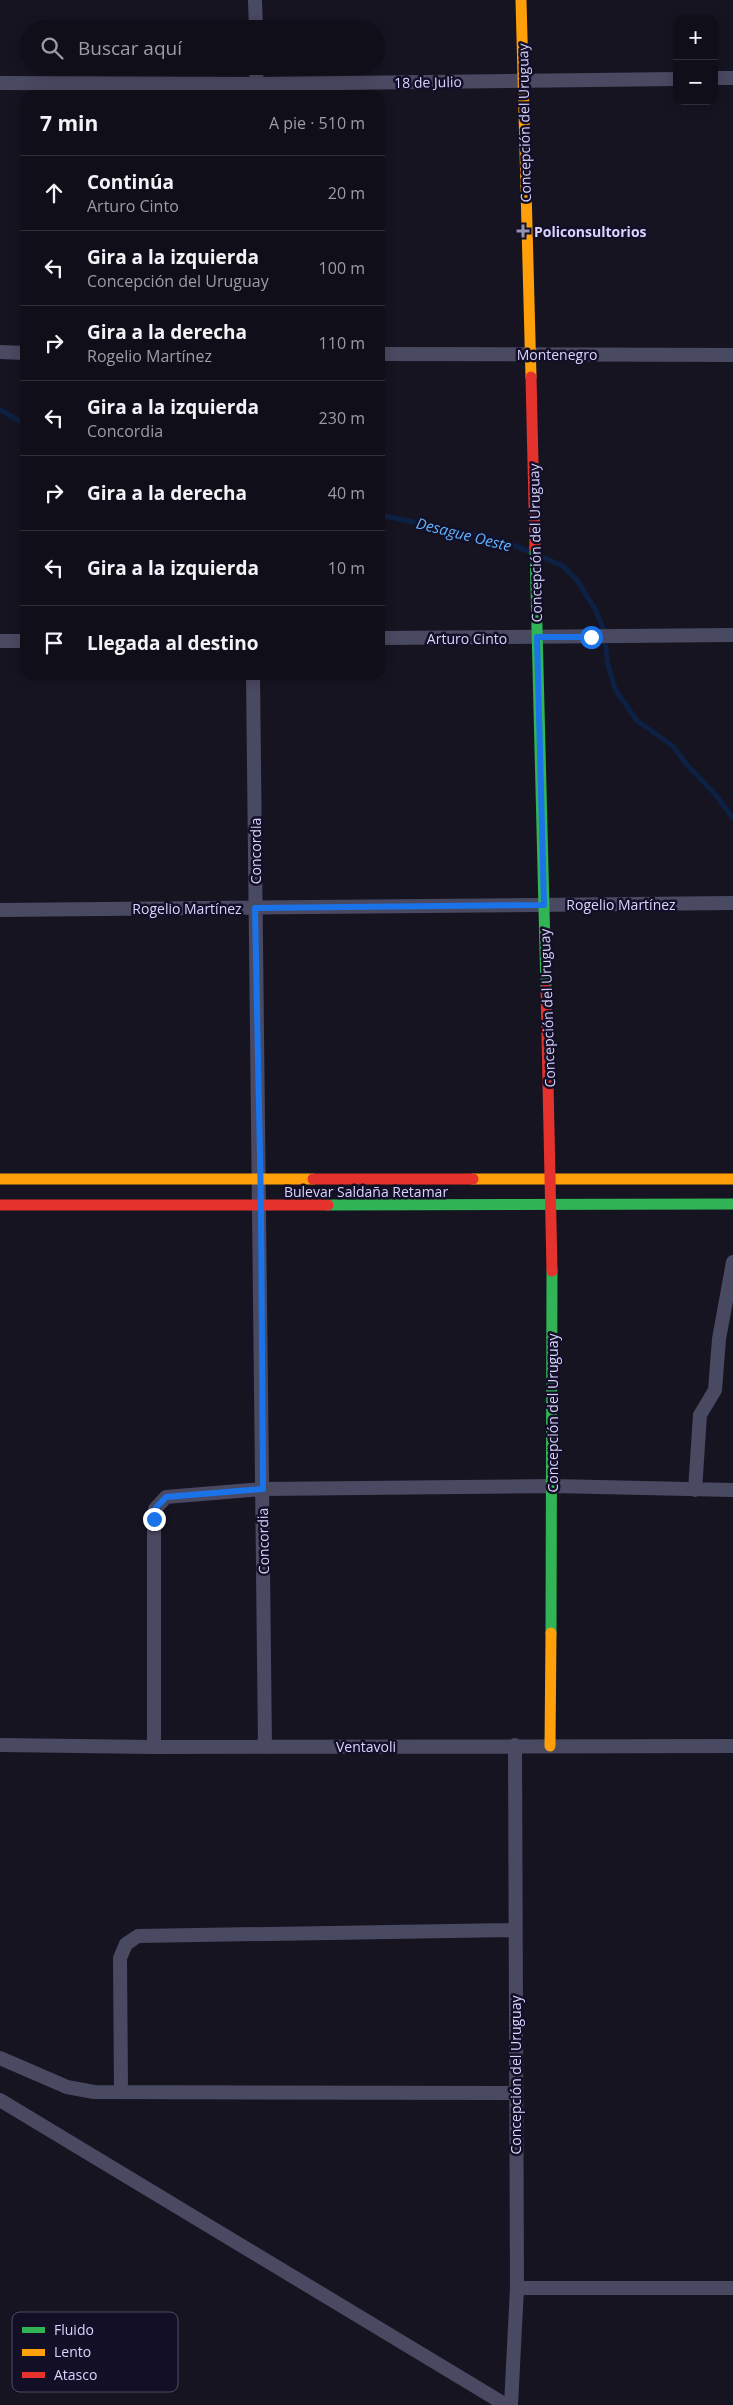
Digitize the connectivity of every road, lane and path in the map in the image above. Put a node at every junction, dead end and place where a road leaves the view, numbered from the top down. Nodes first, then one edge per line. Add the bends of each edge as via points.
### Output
1 (255, 0) edge
2 (521, 0) edge
3 (256, 20) edge
4 (256, 75) edge
5 (673, 78) edge
6 (718, 78) edge
7 (733, 78) edge
8 (523, 81) junction
9 (0, 83) edge
10 (257, 90) edge
11 (0, 352) edge
12 (20, 353) edge
13 (385, 354) edge
14 (530, 354) junction
15 (733, 355) edge
16 (733, 635) edge
17 (537, 637) junction
18 (385, 638) edge
19 (20, 640) edge
20 (0, 641) edge
21 (253, 680) edge
22 (733, 903) edge
23 (544, 905) junction
24 (255, 908) junction
25 (0, 910) edge
26 (260, 1178) junction
27 (552, 1178) junction
28 (0, 1179) edge
29 (733, 1179) edge
30 (733, 1204) edge
31 (0, 1205) edge
32 (261, 1206) junction
33 (550, 1206) junction
34 (733, 1262) edge
35 (553, 1486) junction
36 (263, 1489) junction
37 (695, 1490) junction
38 (733, 1490) edge
39 (0, 1745) edge
40 (515, 1745) junction
41 (550, 1746) junction
42 (733, 1746) edge
43 (154, 1747) junction
44 (265, 1747) junction
45 (515, 1930) junction
46 (0, 2058) edge
47 (121, 2092) junction
48 (514, 2093) junction
49 (0, 2100) edge
50 (517, 2288) junction
51 (733, 2288) edge
52 (506, 2405) edge
53 (511, 2405) edge

1 - 3 street
2 - 8 street, Concepción del Uruguay
4 - 10 street
5 - 8 street, 18 de Julio
6 - 7 street
8 - 10 street, 18 de Julio
8 - 14 street, Concepción del Uruguay
9 - 10 street, 18 de Julio
11 - 12 street
13 - 14 street, Montenegro
14 - 15 street, Montenegro
14 - 17 street, Concepción del Uruguay
16 - 17 street, Arturo Cinto
17 - 18 street, Arturo Cinto
17 - 23 street, Concepción del Uruguay
19 - 20 street
21 - 24 street, Concordia
22 - 23 street, Rogelio Martínez
23 - 24 street, Rogelio Martínez
23 - 27 street, Concepción del Uruguay
24 - 25 street, Rogelio Martínez
24 - 26 street, Concordia
26 - 27 street, Bulevar Saldaña Retamar
26 - 28 street, Bulevar Saldaña Retamar
26 - 32 street, Concordia
27 - 29 street, Bulevar Saldaña Retamar
27 - 33 street, Concepción del Uruguay
30 - 33 street, Bulevar Saldaña Retamar
31 - 32 street, Bulevar Saldaña Retamar
32 - 33 street, Bulevar Saldaña Retamar
32 - 36 street, Concordia
33 - 35 street, Concepción del Uruguay
34 - 37 street via 719,1339 715,1390 700,1415
35 - 36 street
35 - 37 street
35 - 41 street, Concepción del Uruguay
36 - 43 street via 166,1497 155,1509
36 - 44 street, Concordia
37 - 38 street
39 - 43 street, Ventavoli
40 - 41 street, Ventavoli
40 - 44 street, Ventavoli
40 - 45 street, Concepción del Uruguay
41 - 42 street, Ventavoli
43 - 44 street, Ventavoli
45 - 47 street via 138,1936 126,1944 120,1958
45 - 48 street, Concepción del Uruguay
46 - 47 street via 67,2088
47 - 48 street
48 - 50 street, Concepción del Uruguay
49 - 52 street
50 - 51 street
50 - 53 street, Concepción del Uruguay

